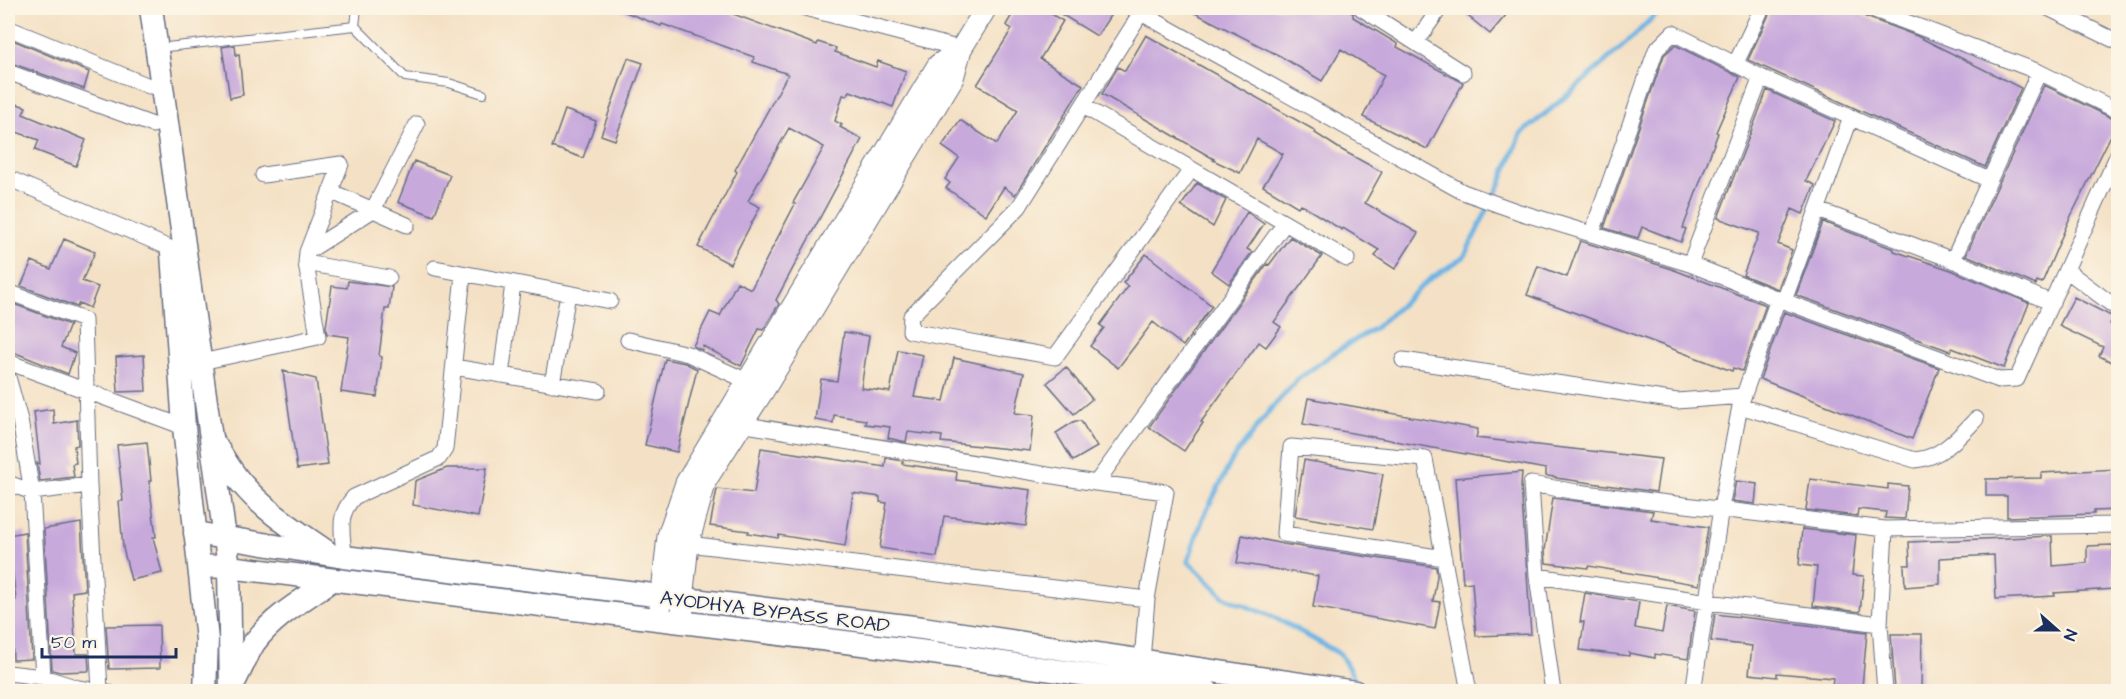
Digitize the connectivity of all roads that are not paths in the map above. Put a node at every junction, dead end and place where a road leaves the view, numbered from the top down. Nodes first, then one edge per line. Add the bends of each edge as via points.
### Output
1 (137, 8) edge
2 (151, 8) edge
3 (357, 8) edge
4 (805, 8) edge
5 (986, 8) edge
6 (1361, 8) edge
7 (1440, 8) edge
8 (1762, 8) edge
9 (1869, 8) edge
10 (2048, 8) edge
11 (1139, 9) edge
12 (355, 26) junction
13 (8, 28) edge
14 (1416, 42) junction
15 (2118, 42) edge
16 (157, 48) junction
17 (961, 49) junction
18 (1735, 65) junction
19 (8, 72) edge
20 (2039, 72) junction
21 (1463, 73) dead end
22 (1761, 77) junction
23 (149, 86) junction
24 (483, 94) dead end
25 (1083, 105) junction
26 (2118, 111) edge
27 (1851, 117) junction
28 (417, 124) dead end
29 (153, 125) junction
30 (2117, 160) edge
31 (1191, 170) junction
32 (262, 175) dead end
33 (8, 178) edge
34 (1989, 180) junction
35 (330, 191) junction
36 (373, 210) junction
37 (1818, 210) junction
38 (1285, 223) junction
39 (407, 225) dead end
40 (1592, 233) junction
41 (172, 249) junction
42 (307, 257) junction
43 (1347, 259) dead end
44 (1953, 260) junction
45 (1690, 264) junction
46 (435, 268) dead end
47 (2066, 270) junction
48 (463, 275) junction
49 (389, 278) dead end
50 (513, 284) junction
51 (8, 292) edge
52 (568, 294) junction
53 (1781, 300) junction
54 (610, 301) dead end
55 (2052, 303) junction
56 (2118, 309) edge
57 (628, 340) dead end
58 (1403, 360) dead end
59 (8, 362) edge
60 (201, 362) junction
61 (454, 367) junction
62 (501, 375) junction
63 (8, 377) edge
64 (552, 384) junction
65 (756, 385) junction
66 (86, 390) junction
67 (598, 391) dead end
68 (1741, 401) junction
69 (14, 418) edge
70 (1976, 418) dead end
71 (732, 423) junction
72 (184, 427) junction
73 (212, 439) junction
74 (8, 483) edge
75 (1096, 483) junction
76 (89, 485) junction
77 (32, 492) junction
78 (1721, 508) junction
79 (2118, 525) edge
80 (1886, 529) junction
81 (195, 533) junction
82 (668, 536) junction
83 (224, 537) junction
84 (688, 544) junction
85 (338, 556) junction
86 (1444, 558) junction
87 (199, 566) junction
88 (229, 567) junction
89 (1537, 576) junction
90 (332, 580) junction
91 (1147, 599) junction
92 (1708, 602) junction
93 (671, 610) junction
94 (1880, 624) junction
95 (1142, 661) junction
96 (8, 673) edge
97 (43, 677) junction
98 (231, 690) edge
99 (100, 691) edge
100 (108, 692) edge
101 (206, 692) edge
102 (1208, 692) edge
103 (1355, 692) edge
104 (1469, 692) edge
105 (1553, 692) edge
106 (1693, 692) edge
107 (1885, 692) edge

1 - 23 main road
2 - 16 main road
3 - 12 lane
4 - 17 street
5 - 17 street
6 - 14 street
7 - 14 street
8 - 18 street
9 - 20 street
10 - 15 street
11 - 25 street
11 - 40 street via 1463,192
12 - 16 lane
12 - 24 lane via 405,77 449,83
13 - 23 street
14 - 21 street
16 - 60 main road
17 - 65 street via 953,78
18 - 22 street
18 - 40 street via 1673,33 1656,50
19 - 29 street
20 - 26 street
20 - 34 street
22 - 27 street
22 - 45 street
23 - 29 main road
25 - 31 street
25 - 31 street via 1019,207 911,316 910,331 1055,357
27 - 34 street
27 - 37 street
28 - 36 street
29 - 41 main road
30 - 47 street
31 - 38 street
32 - 35 street via 341,164
33 - 41 street
34 - 44 street
35 - 36 street
35 - 42 street
36 - 39 street
36 - 42 street
37 - 44 street
37 - 53 street
38 - 43 street
38 - 75 street
40 - 45 street
41 - 72 main road
42 - 49 street
42 - 60 street via 318,337
44 - 55 street
45 - 53 street
46 - 48 street
47 - 55 street
47 - 56 street
48 - 50 street
48 - 61 street
50 - 52 street
50 - 62 street
51 - 66 street via 84,320
52 - 54 street
52 - 64 street
53 - 55 street via 1999,380 2017,379
53 - 68 street
57 - 65 street via 688,354
58 - 68 street via 1677,401
59 - 66 street
60 - 73 main road
61 - 62 street
61 - 85 street via 445,449 440,458 354,497 342,516
62 - 64 street
63 - 69 street
64 - 67 street
65 - 71 street
66 - 72 street
66 - 76 street
68 - 70 street via 1915,460 1936,455
68 - 78 street
69 - 77 street
71 - 75 street
71 - 82 street via 686,483
71 - 84 street via 706,480
72 - 81 main road
73 - 83 main road
73 - 85 main road via 238,480 261,504 283,523
74 - 77 street
75 - 91 street via 1166,492
76 - 77 street
76 - 99 street
77 - 97 street
78 - 80 street
78 - 89 street via 1531,484
78 - 92 street
79 - 80 street
80 - 94 street
81 - 83 main road, AYODHYA BYPASS ROAD
81 - 87 main road
82 - 84 street
82 - 93 street
83 - 85 main road, AYODHYA BYPASS ROAD
83 - 88 main road
84 - 91 street
84 - 93 street
85 - 93 main road, AYODHYA BYPASS ROAD
86 - 86 street via 1425,459 1292,447 1284,534
86 - 104 street
87 - 88 main road, AYODHYA BYPASS ROAD
87 - 101 main road via 207,640
88 - 90 main road, AYODHYA BYPASS ROAD
88 - 98 main road
89 - 92 street
89 - 105 street
90 - 93 main road, AYODHYA BYPASS ROAD
90 - 98 main road via 268,627 253,645
91 - 95 street
92 - 94 street
92 - 106 street
93 - 95 main road, AYODHYA BYPASS ROAD via 922,628
93 - 102 main road, AYODHYA BYPASS ROAD via 919,651
94 - 107 street
95 - 103 main road, AYODHYA BYPASS ROAD
96 - 97 street
97 - 99 street
99 - 100 street

